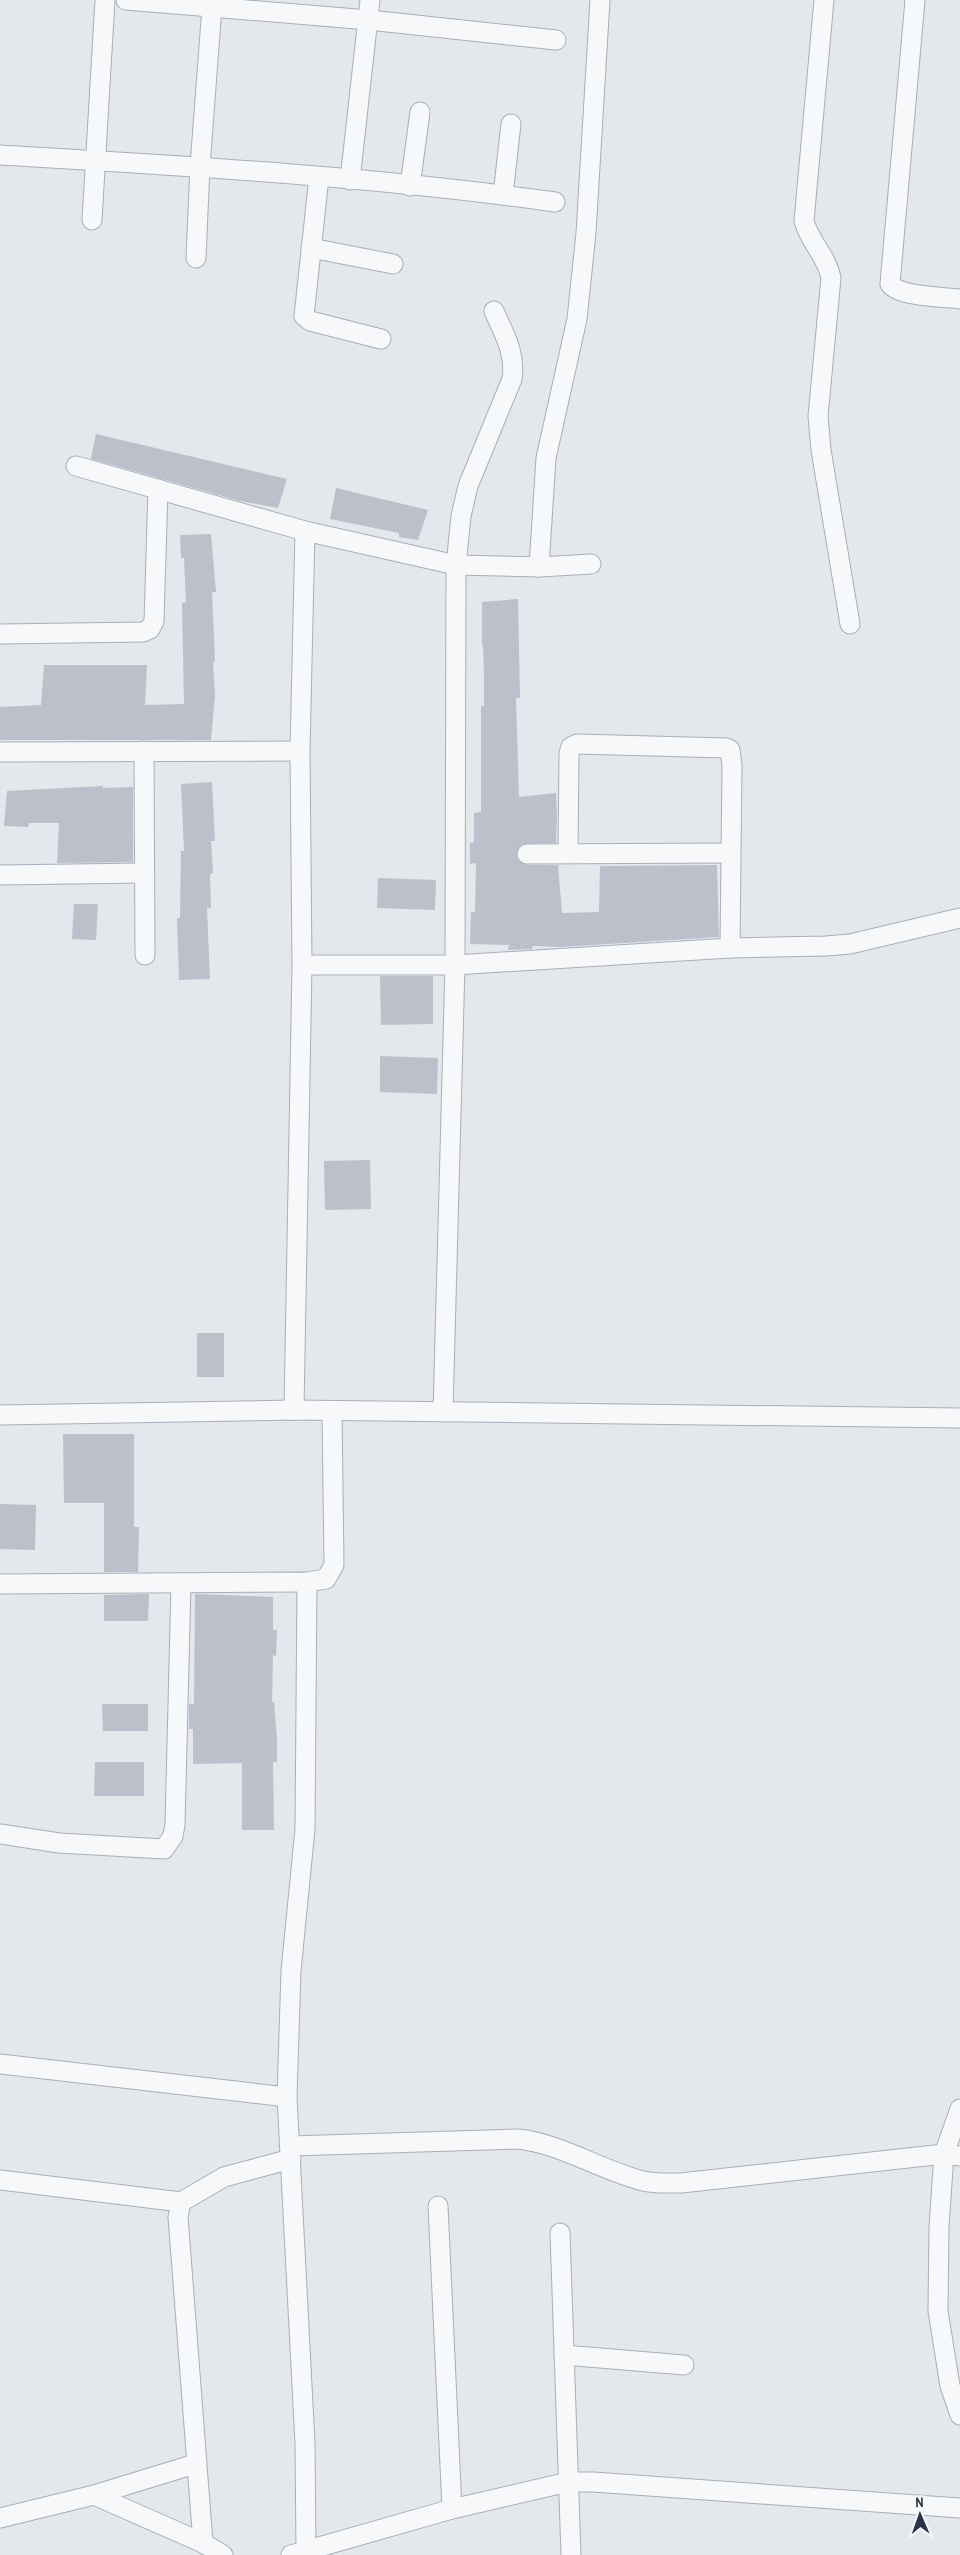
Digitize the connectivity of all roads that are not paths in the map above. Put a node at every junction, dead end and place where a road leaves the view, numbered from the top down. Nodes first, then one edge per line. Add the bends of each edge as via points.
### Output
1 (105, 0) edge
2 (126, 0) edge
3 (370, 0) edge
4 (600, 0) edge
5 (824, 0) edge
6 (915, 0) edge
7 (212, 7) junction
8 (369, 20) junction
9 (556, 40) dead end
10 (420, 112) dead end
11 (511, 124) dead end
12 (0, 155) edge
13 (94, 161) junction
14 (200, 166) junction
15 (319, 178) junction
16 (350, 180) junction
17 (410, 186) junction
18 (503, 195) junction
19 (555, 202) dead end
20 (92, 220) dead end
21 (311, 248) junction
22 (196, 258) dead end
23 (393, 264) dead end
24 (960, 299) edge
25 (494, 311) dead end
26 (382, 339) dead end
27 (76, 466) dead end
28 (158, 489) junction
29 (305, 531) junction
30 (591, 564) dead end
31 (456, 566) junction
32 (539, 567) junction
33 (850, 624) dead end
34 (0, 634) edge
35 (144, 751) junction
36 (300, 751) junction
37 (0, 752) edge
38 (568, 852) junction
39 (729, 852) junction
40 (527, 854) dead end
41 (143, 873) junction
42 (0, 875) edge
43 (960, 918) edge
44 (730, 948) junction
45 (144, 955) dead end
46 (302, 965) junction
47 (455, 965) junction
48 (294, 1410) junction
49 (332, 1411) junction
50 (443, 1412) junction
51 (0, 1415) edge
52 (960, 1418) edge
53 (307, 1582) junction
54 (0, 1584) edge
55 (181, 1584) junction
56 (0, 1834) edge
57 (0, 2064) edge
58 (287, 2097) junction
59 (960, 2109) edge
60 (291, 2152) junction
61 (952, 2155) edge
62 (0, 2180) edge
63 (181, 2202) junction
64 (438, 2206) dead end
65 (560, 2233) dead end
66 (564, 2355) junction
67 (684, 2365) dead end
68 (960, 2415) edge
69 (195, 2464) junction
70 (568, 2482) junction
71 (94, 2495) junction
72 (960, 2508) edge
73 (452, 2510) junction
74 (0, 2518) edge
75 (203, 2543) junction
76 (298, 2553) edge
77 (223, 2555) edge
78 (572, 2555) edge

1 - 13 street
2 - 7 street
3 - 8 street
4 - 32 street via 586,233 577,319 546,458
5 - 33 street via 804,221 825,257 831,278 818,416
6 - 24 street via 890,284 905,293
7 - 8 street
7 - 14 street
8 - 9 street
8 - 16 street
10 - 17 street
11 - 18 street
12 - 13 street
13 - 14 street
13 - 20 street
14 - 15 street
14 - 22 street
15 - 16 street
15 - 21 street
16 - 17 street
17 - 18 street
18 - 19 street
21 - 23 street
21 - 26 street via 303,312 306,319
25 - 31 street via 511,349 512,379 468,486
27 - 28 street
28 - 29 street
28 - 34 street via 154,621 150,629 143,632
29 - 31 street
29 - 36 street
30 - 32 street
31 - 32 street
31 - 47 street
35 - 36 street
35 - 37 street
35 - 41 street
36 - 46 street
38 - 39 street
38 - 39 street via 568,753 578,744 730,750
38 - 40 street
39 - 44 street
41 - 42 street
41 - 45 street
43 - 44 street via 850,944
44 - 47 street
46 - 47 street
46 - 48 street
47 - 50 street
48 - 49 street
48 - 51 street
49 - 50 street
49 - 53 street via 334,1566 326,1579
50 - 52 street
53 - 55 street
53 - 58 street via 305,1829 291,1971
54 - 55 street
55 - 56 street via 175,1825 173,1836 164,1849 59,1843
57 - 58 street
58 - 60 street
59 - 61 street
60 - 61 street via 518,2139 538,2142 643,2181 663,2183
60 - 63 street via 224,2177
60 - 76 street via 305,2443
61 - 68 street via 939,2227 938,2311 950,2386
62 - 63 street
63 - 69 street via 178,2217
64 - 73 street
65 - 66 street
66 - 67 street
66 - 70 street
69 - 71 street
69 - 75 street
70 - 72 street
70 - 73 street
70 - 78 street
71 - 74 street
71 - 75 street
73 - 76 street
75 - 77 street

